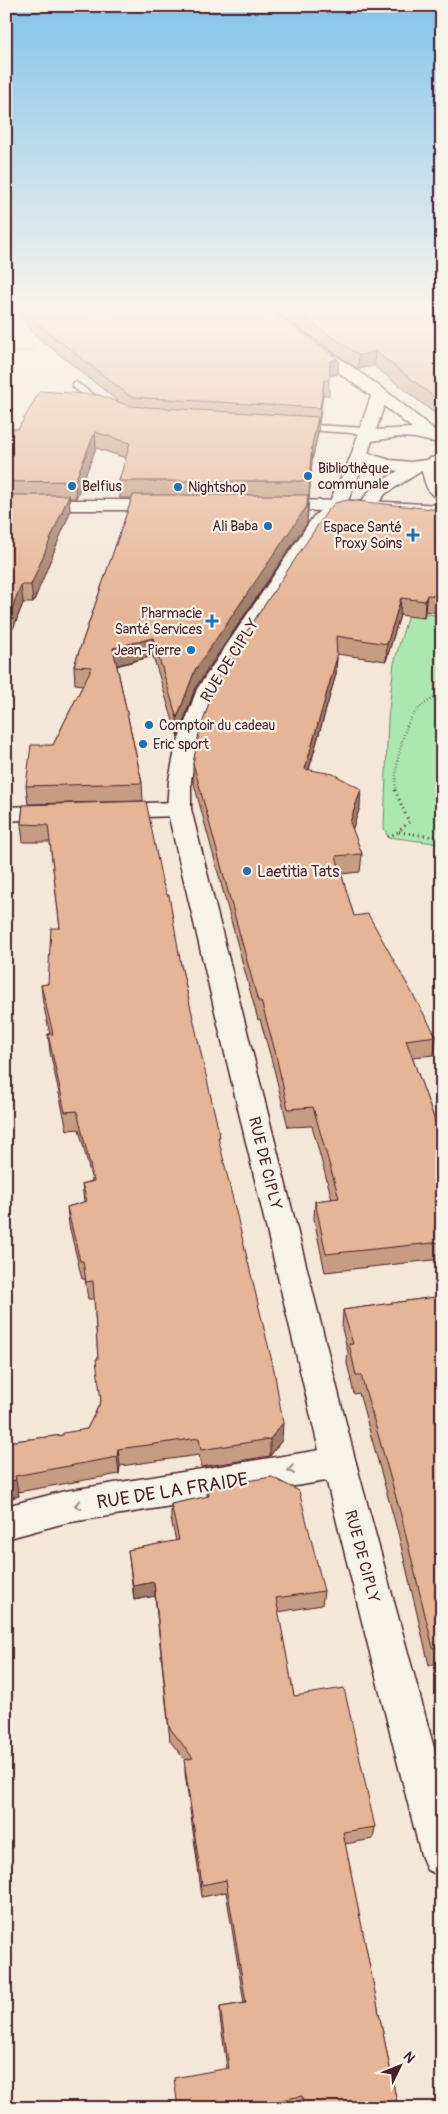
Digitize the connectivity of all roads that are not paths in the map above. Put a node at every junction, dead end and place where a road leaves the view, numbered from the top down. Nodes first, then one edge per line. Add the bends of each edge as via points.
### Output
1 (105, 408) edge
2 (375, 408) edge
3 (397, 408) edge
4 (116, 413) edge
5 (288, 426) edge
6 (365, 434) junction
7 (438, 440) edge
8 (359, 456) junction
9 (429, 464) edge
10 (442, 495) edge
11 (6, 505) edge
12 (180, 505) edge
13 (257, 505) edge
14 (337, 505) junction
15 (367, 506) junction
16 (442, 510) edge
17 (179, 809) junction
18 (6, 814) edge
19 (339, 1463) junction
20 (6, 1523) edge
21 (442, 1855) edge

1 - 4 lane
2 - 6 street
3 - 7 street
5 - 6 lane
6 - 7 street via 403,431
6 - 8 street
8 - 9 street via 385,464
8 - 14 street
9 - 10 street via 434,487
9 - 15 street via 379,490
11 - 12 street
13 - 14 street
14 - 15 street
14 - 17 street, RUE DE CIPLY via 319,521 207,690 186,750
15 - 16 street
17 - 18 street
17 - 19 street, RUE DE CIPLY
19 -> 20 street, RUE DE LA FRAIDE via 66,1507
19 - 21 street, RUE DE CIPLY

